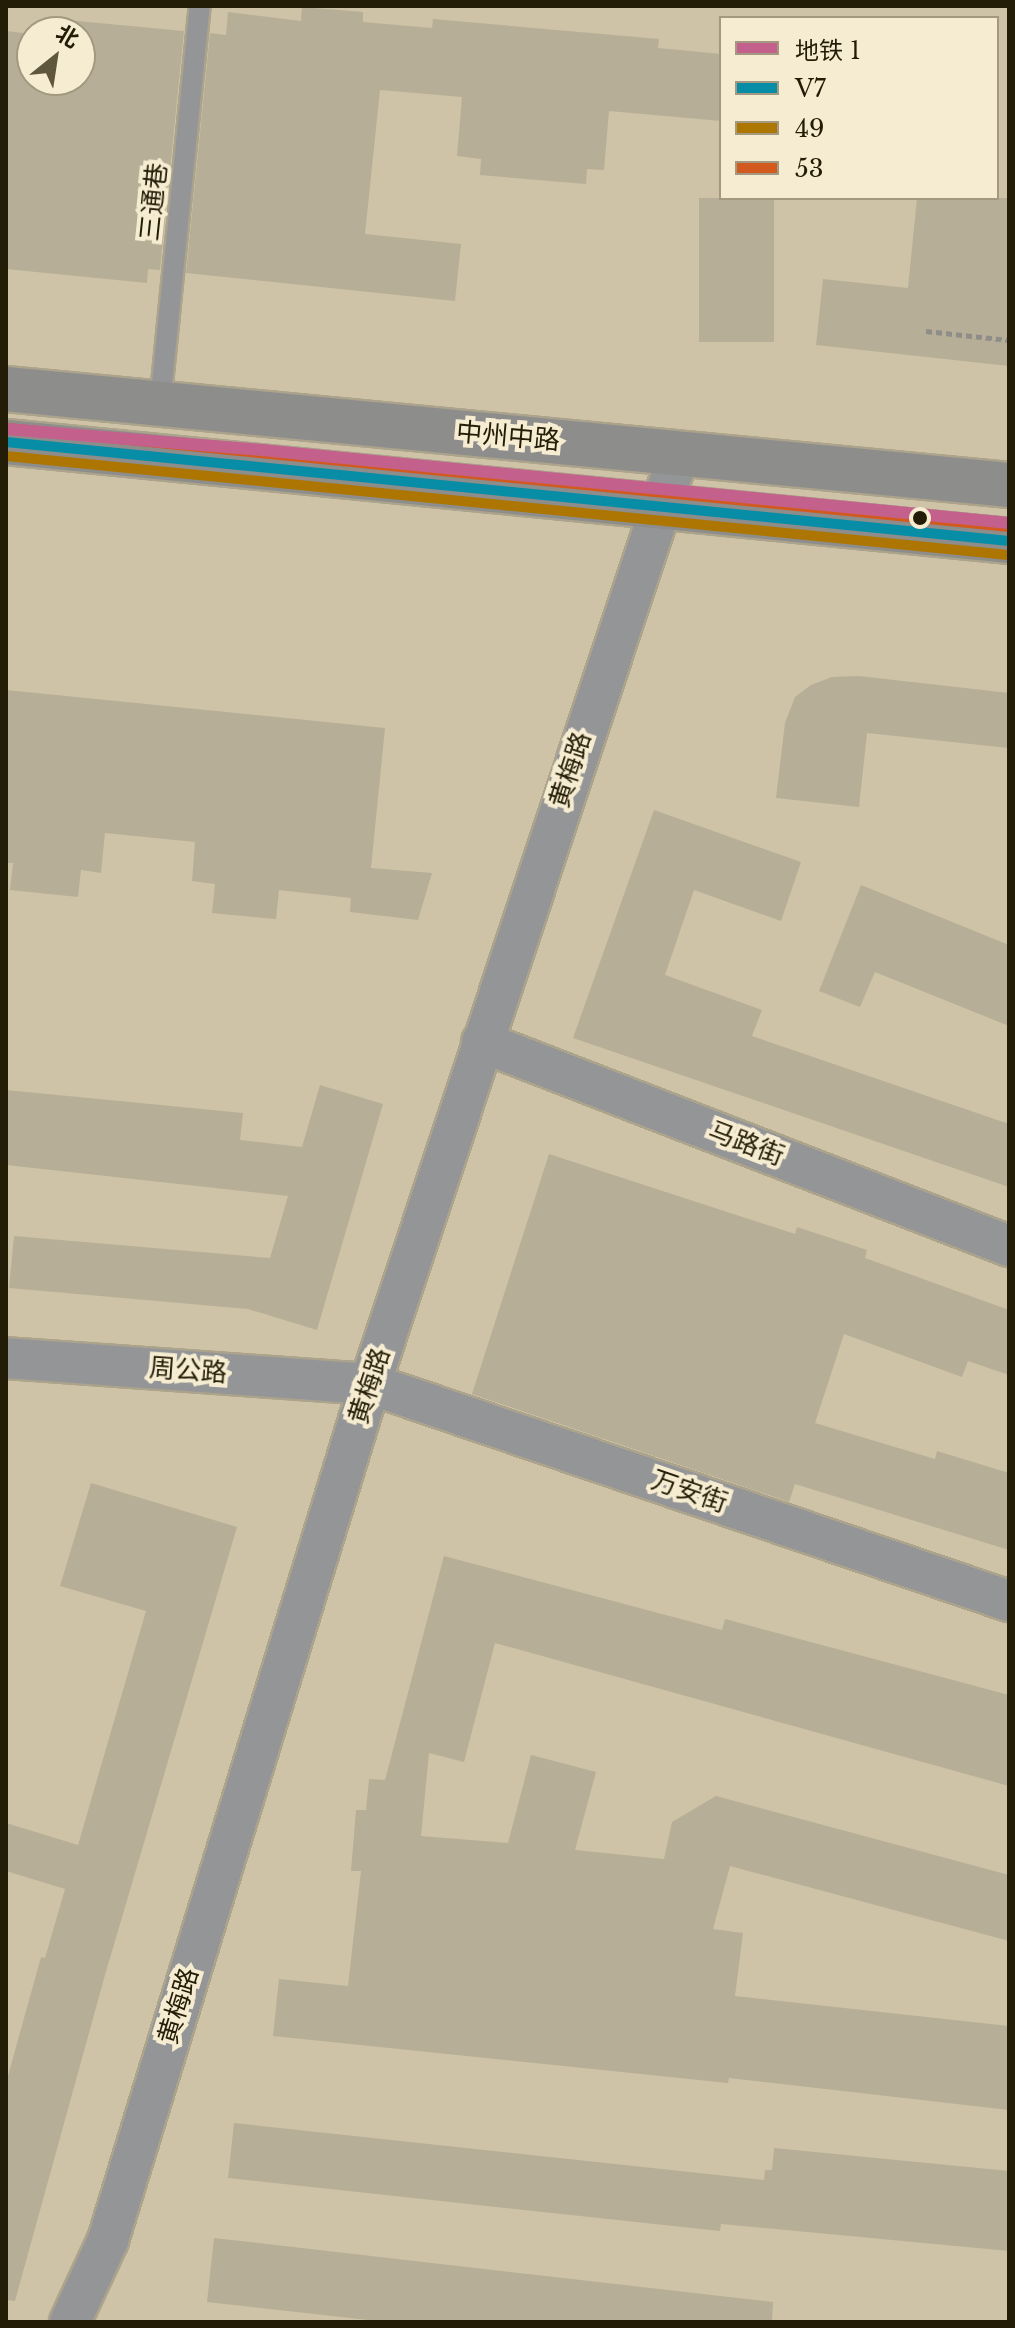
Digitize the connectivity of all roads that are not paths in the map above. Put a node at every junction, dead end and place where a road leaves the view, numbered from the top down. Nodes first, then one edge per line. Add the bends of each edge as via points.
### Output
1 (200, 6) edge
2 (6, 389) edge
3 (160, 404) junction
4 (6, 442) edge
5 (679, 453) junction
6 (1009, 485) edge
7 (660, 506) junction
8 (1009, 541) edge
9 (482, 1042) junction
10 (1009, 1246) edge
11 (6, 1358) edge
12 (370, 1384) junction
13 (1009, 1601) edge
14 (70, 2322) edge

1 - 3 lane, 三通巷
2 - 3 main road, 中州中路
3 - 5 main road, 中州中路
4 - 7 main road, 中州中路
5 - 6 main road, 中州中路
5 - 7 street, 黄梅路
7 - 8 main road, 中州中路
7 - 9 street, 黄梅路
9 - 10 street, 马路街
9 - 12 street, 黄梅路
11 - 12 street, 周公路
12 - 13 street, 万安街
12 - 14 street, 黄梅路 via 108,2240

